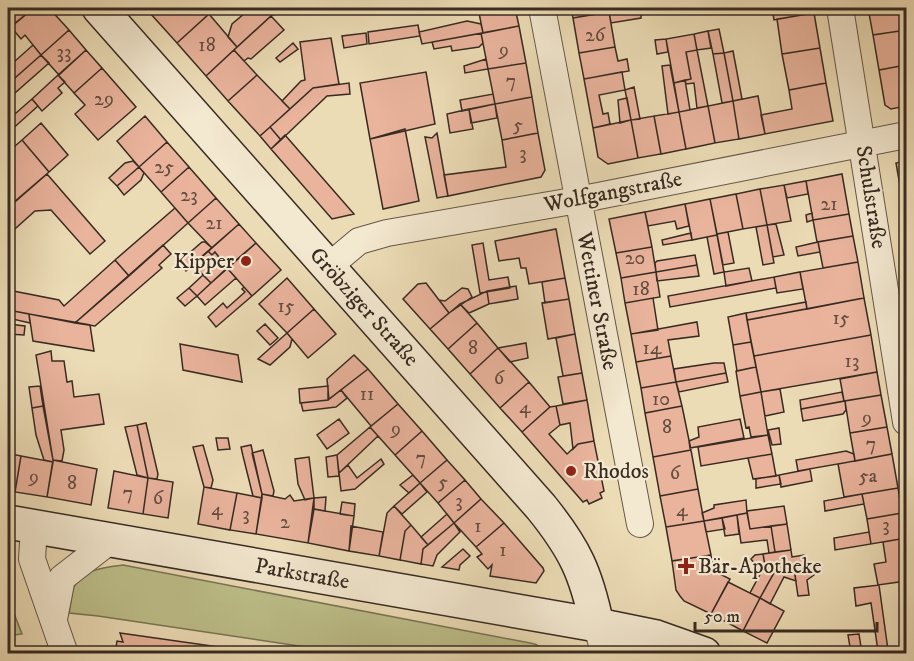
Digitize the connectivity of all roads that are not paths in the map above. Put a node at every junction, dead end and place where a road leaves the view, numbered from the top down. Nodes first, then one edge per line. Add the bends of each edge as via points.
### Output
1 (99, 8) edge
2 (542, 8) edge
3 (840, 8) edge
4 (906, 135) edge
5 (863, 144) junction
6 (578, 200) junction
7 (328, 267) junction
8 (906, 422) edge
9 (640, 524) dead end
10 (21, 525) edge
11 (111, 540) junction
12 (54, 622) junction
13 (601, 640) edge
14 (65, 654) edge
15 (705, 654) edge

1 - 7 main road, Gröbziger Straße
2 - 6 street, Wettiner Straße
3 - 5 street, Schulstraße
4 - 5 street, Wolfgangstraße
5 - 6 street, Wolfgangstraße
5 - 8 street, Schulstraße
6 - 7 street, Wolfgangstraße via 387,233 359,242
6 - 9 street, Wettiner Straße
7 - 13 main road, Gröbziger Straße via 561,531 582,566
10 - 11 main road, Parkstraße
10 - 12 street
11 - 12 street via 62,578
11 - 13 main road, Parkstraße
12 - 14 street
13 - 15 main road, Parkstraße via 656,637

